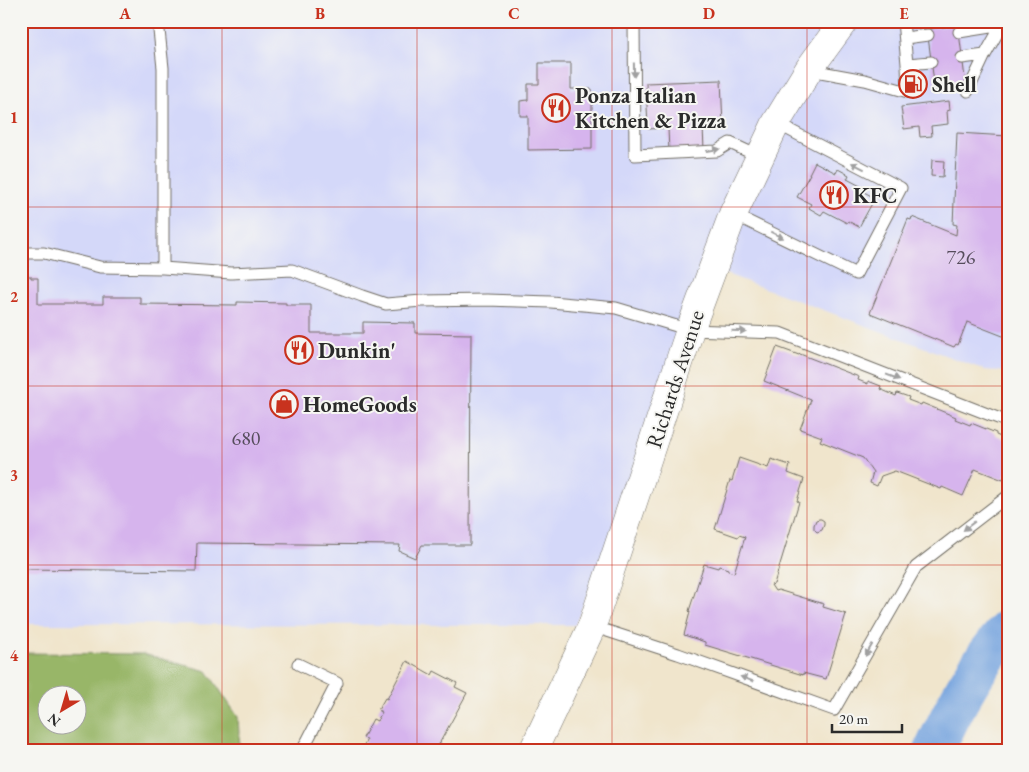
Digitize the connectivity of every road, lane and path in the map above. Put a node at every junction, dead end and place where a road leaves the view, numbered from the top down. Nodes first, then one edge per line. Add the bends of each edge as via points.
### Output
1 (158, 21) edge
2 (634, 21) edge
3 (844, 21) edge
4 (903, 21) edge
5 (1004, 23) edge
6 (959, 32) dead end
7 (928, 35) dead end
8 (905, 38) junction
9 (985, 55) junction
10 (962, 58) dead end
11 (931, 62) dead end
12 (907, 64) junction
13 (808, 69) junction
14 (968, 91) dead end
15 (776, 123) junction
16 (760, 157) junction
17 (733, 214) junction
18 (21, 253) edge
19 (163, 268) junction
20 (690, 330) junction
21 (1008, 422) edge
22 (1008, 496) edge
23 (592, 626) junction
24 (298, 664) dead end
25 (302, 751) edge
26 (533, 751) edge

1 - 19 lane via 163,68
2 -> 16 lane via 635,155 717,151 730,143
3 - 13 street, Richards Avenue
4 - 8 lane
5 - 6 lane
5 - 9 lane
7 - 8 lane
8 - 12 lane
9 - 10 lane
9 - 14 lane
11 - 12 lane
12 - 13 lane via 908,92
13 - 15 street, Richards Avenue
15 - 16 street, Richards Avenue
17 -> 15 lane via 856,274 901,188
16 - 17 street, Richards Avenue
17 - 20 street, Richards Avenue
18 - 19 lane via 44,254 100,267
19 - 20 lane via 231,272 292,270 386,304 487,300 616,308
20 -> 21 lane via 780,333
20 - 23 street, Richards Avenue
22 -> 23 lane via 916,567 834,710
23 - 26 street, Richards Avenue
24 - 25 lane via 337,683

